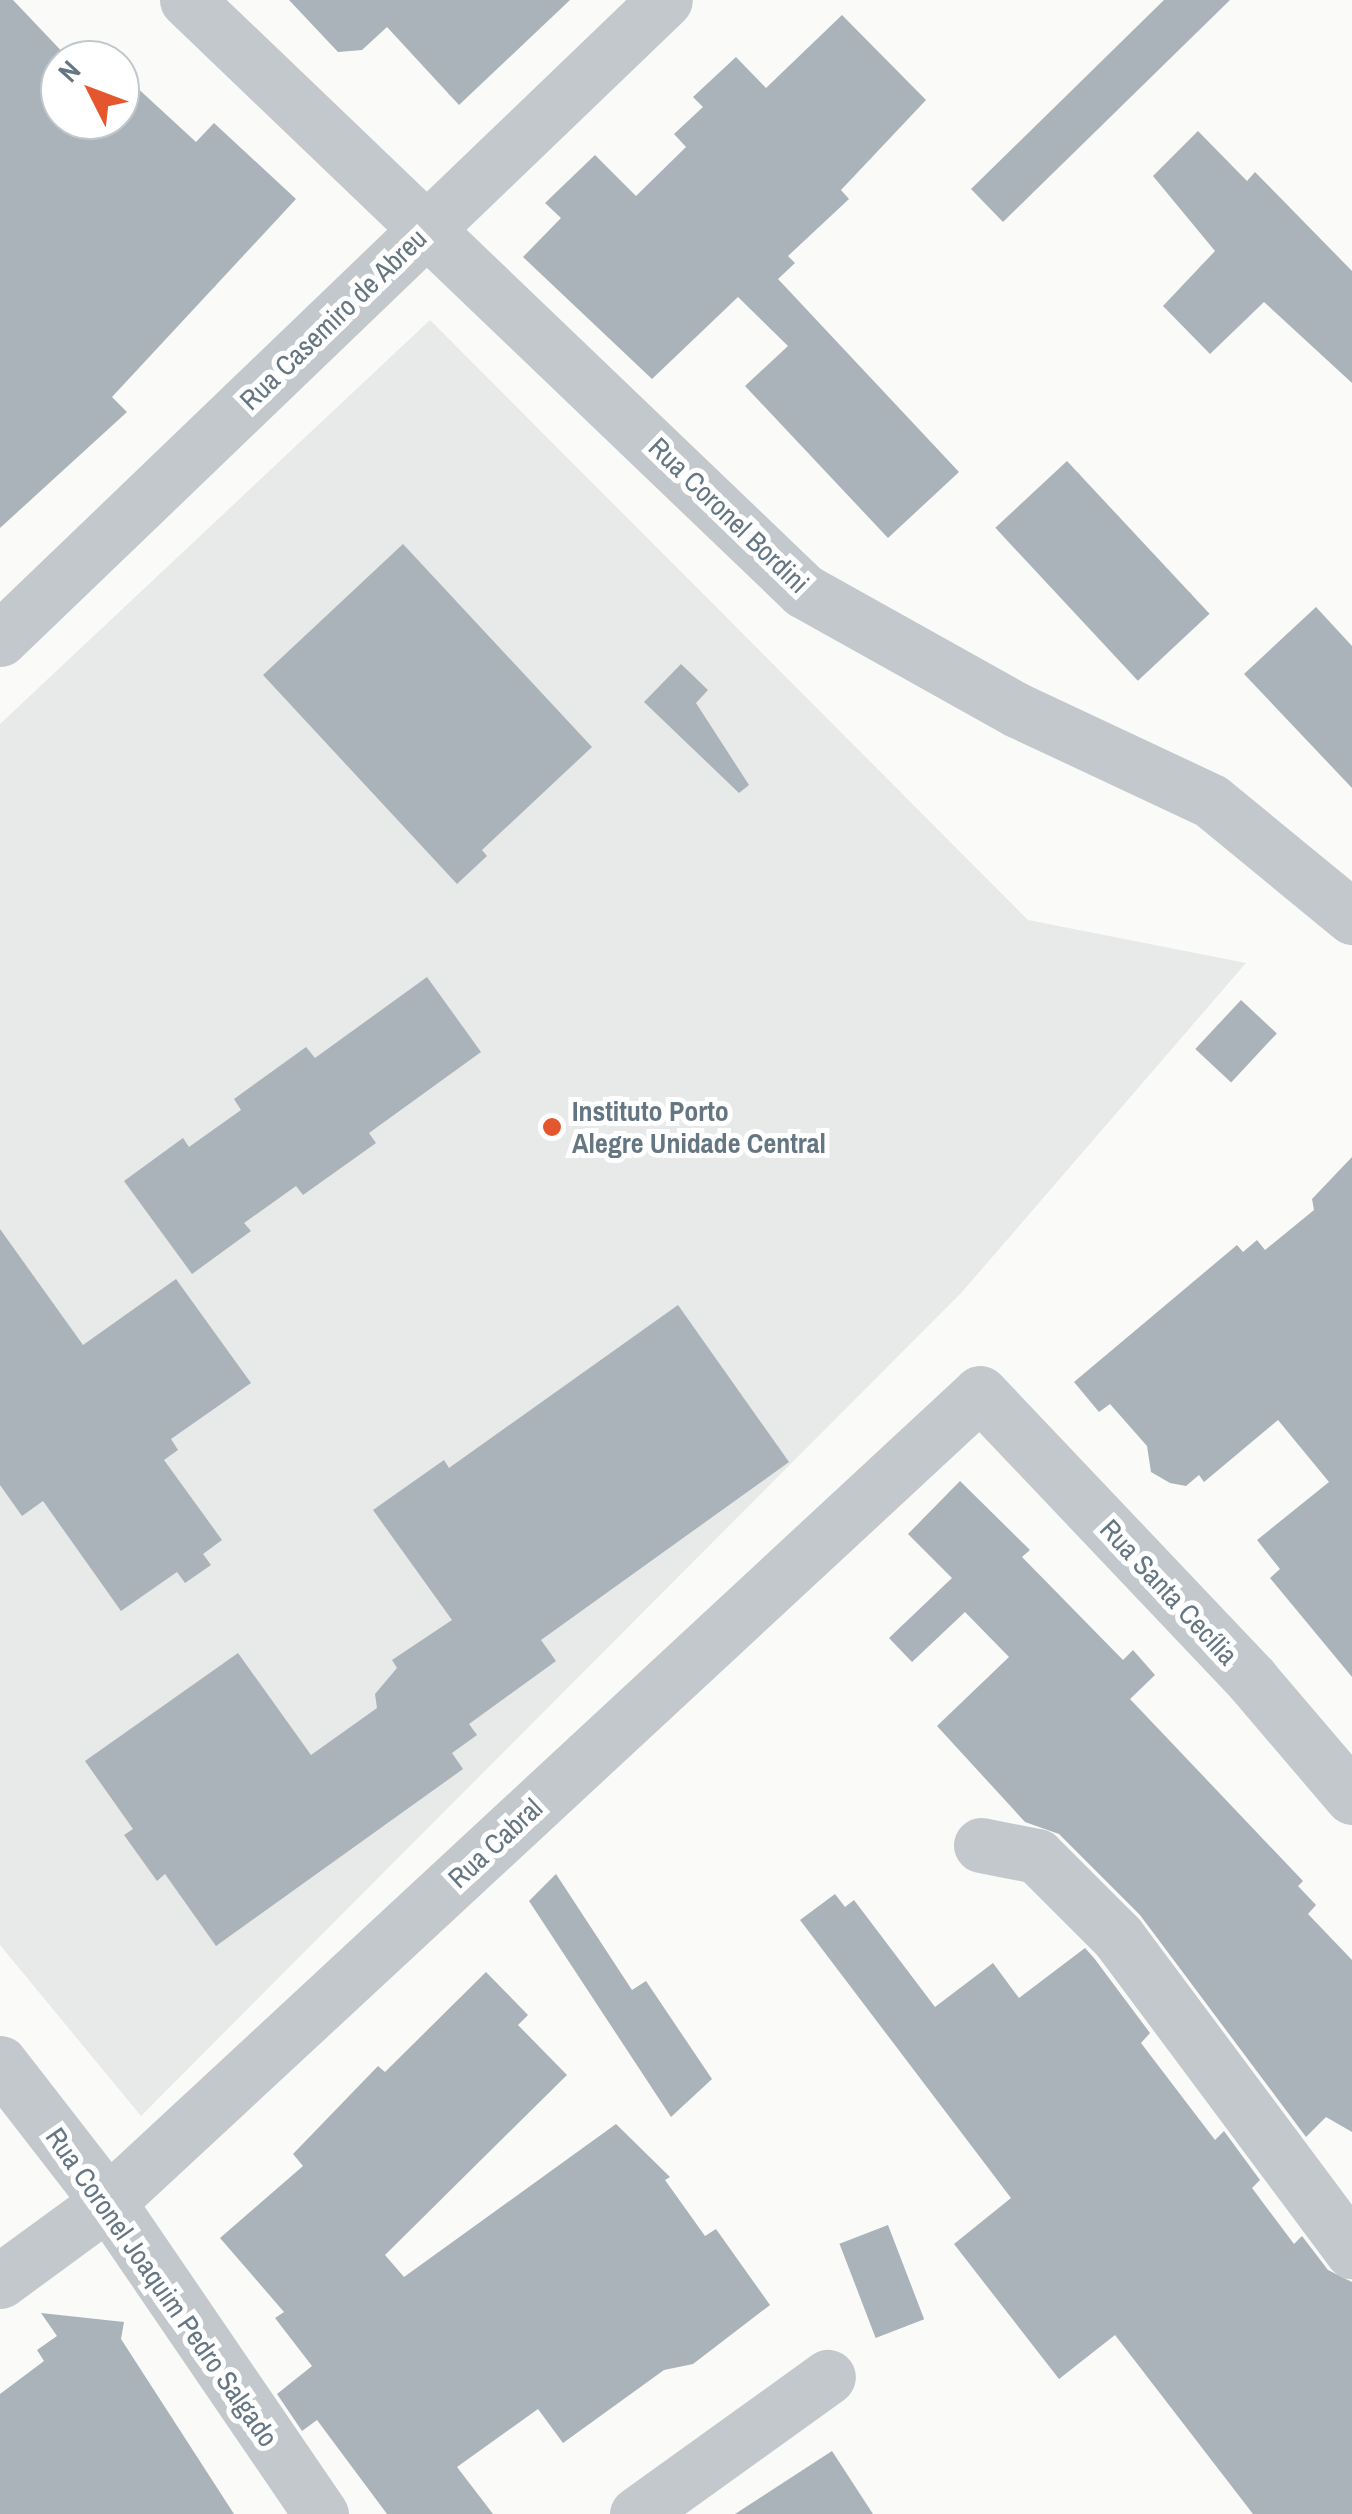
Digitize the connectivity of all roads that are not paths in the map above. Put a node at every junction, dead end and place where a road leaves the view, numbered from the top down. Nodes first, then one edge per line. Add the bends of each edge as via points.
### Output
1 (187, 0) edge
2 (665, 0) edge
3 (429, 226) junction
4 (0, 639) edge
5 (1352, 917) edge
6 (980, 1392) joint
7 (1352, 1797) edge
8 (981, 1845) dead end
9 (0, 2063) edge
10 (108, 2202) junction
11 (1352, 2251) edge
12 (0, 2282) edge
13 (828, 2378) dead end
14 (320, 2514) edge
15 (637, 2514) edge

1 - 3 street, Rua Coronel Bordini
2 - 3 street, Rua Casemiro de Abreu
3 - 4 street, Rua Casemiro de Abreu
3 - 5 street, Rua Coronel Bordini via 804,591 1017,710 1211,800
6 - 7 street, Rua Santa Cecília via 1252,1680
6 - 10 street, Rua Cabral
8 - 11 street via 1038,1856 1118,1937
9 - 10 street, Rua Coronel Joaquim Pedro Salgado
10 - 12 street, Rua Cabral
10 - 14 street, Rua Coronel Joaquim Pedro Salgado
13 - 15 street

